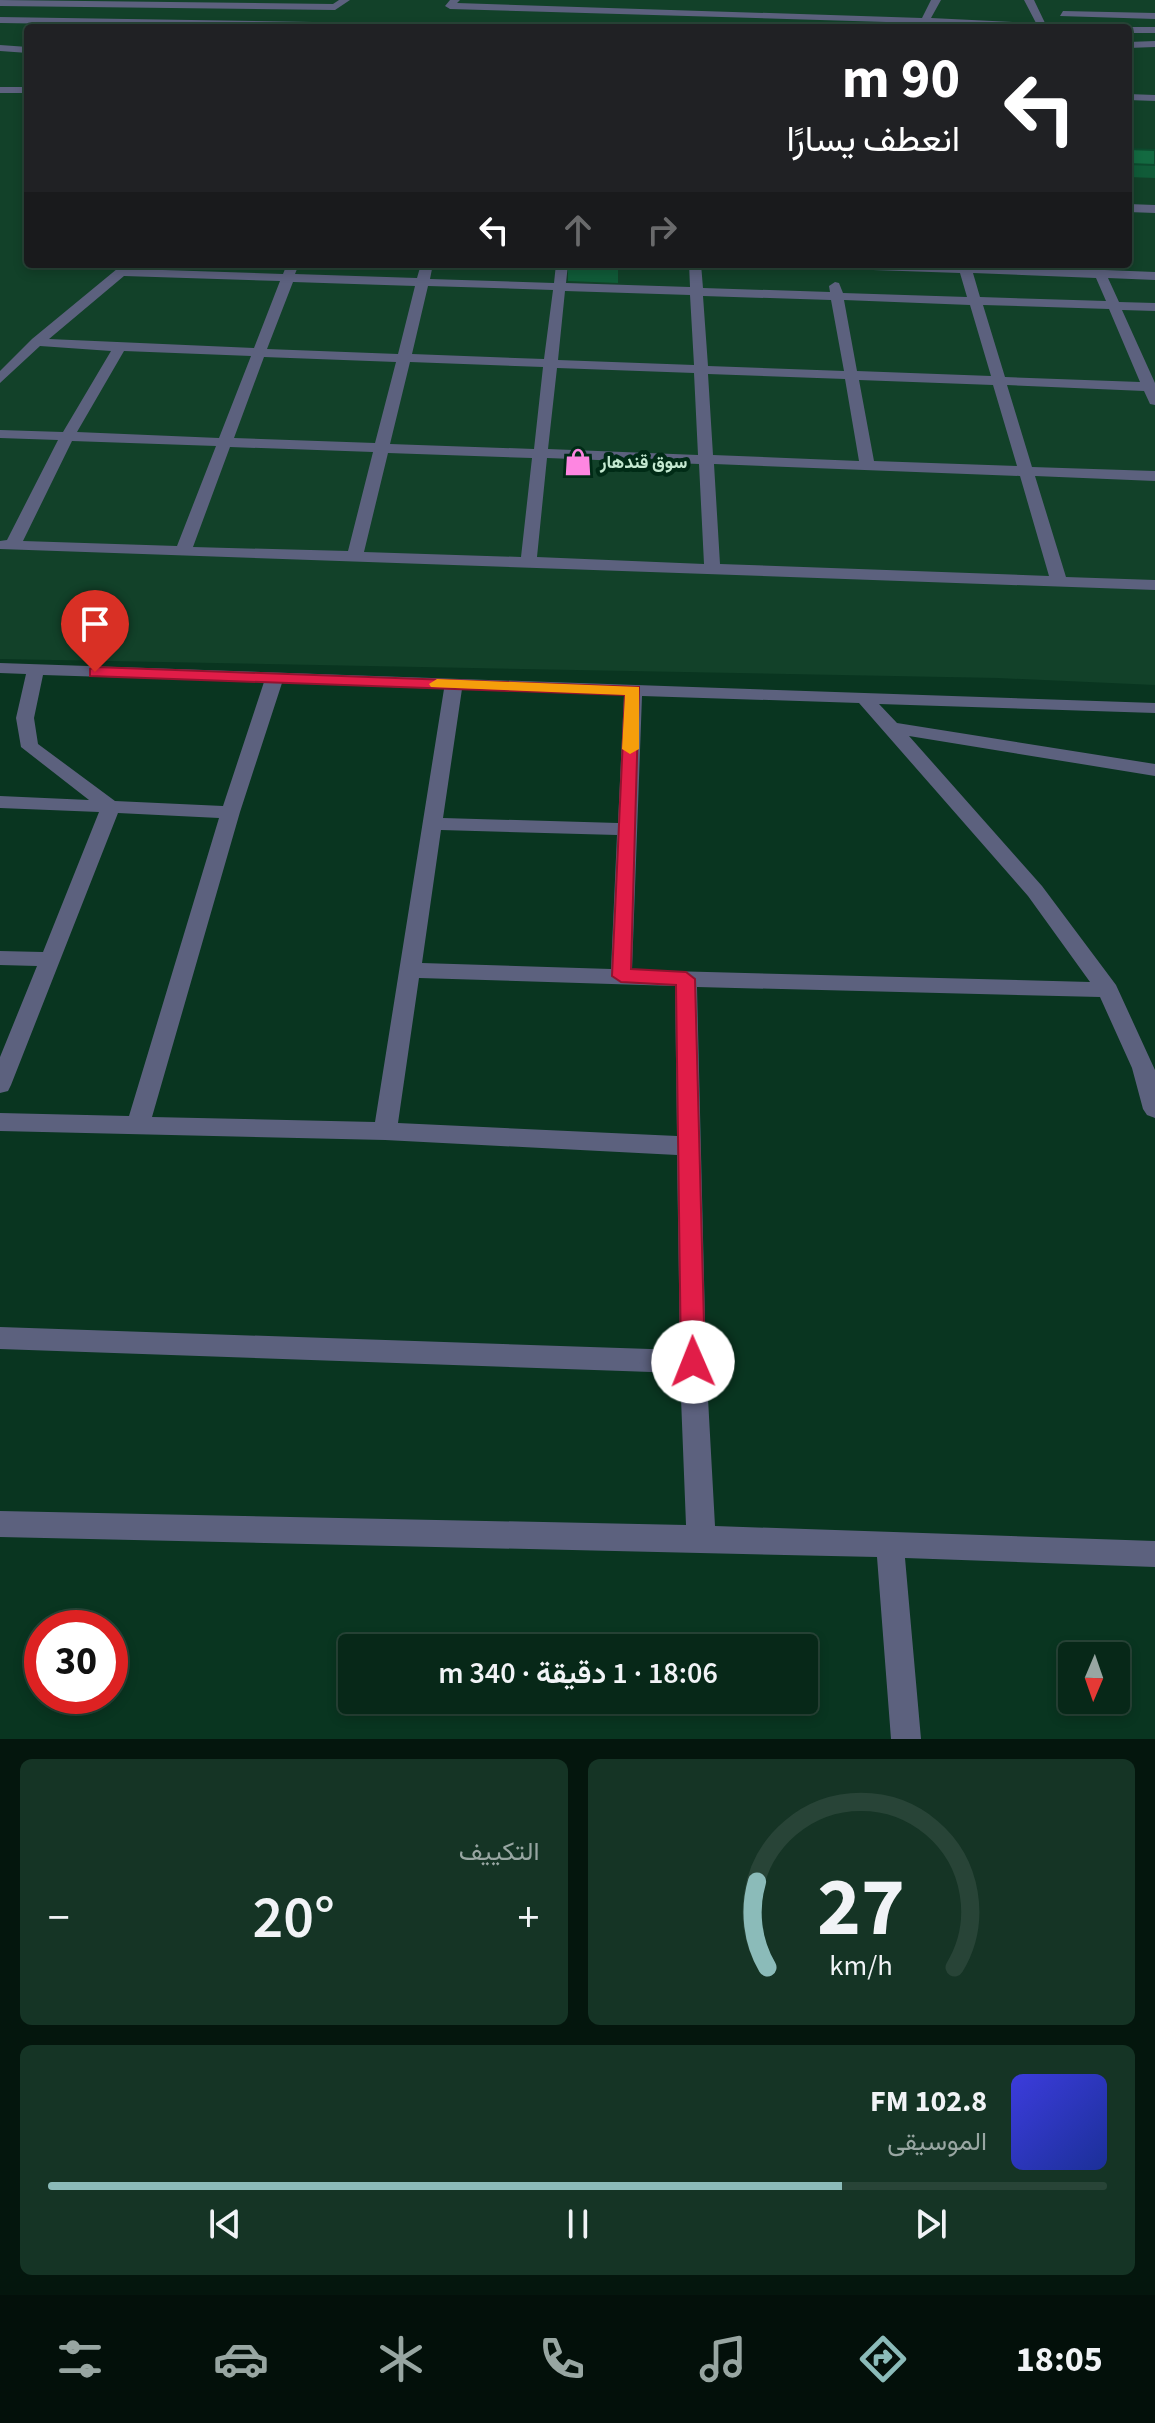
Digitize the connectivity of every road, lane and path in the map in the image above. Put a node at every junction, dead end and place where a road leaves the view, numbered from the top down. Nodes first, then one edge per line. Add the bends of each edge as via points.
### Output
1 (345, 0) edge
2 (936, 0) edge
3 (1029, 0) edge
4 (1079, 0) edge
5 (0, 3) edge
6 (452, 3) edge
7 (1126, 3) dead end
8 (66, 4) junction
9 (185, 6) junction
10 (335, 7) junction
11 (575, 9) junction
12 (709, 12) junction
13 (1035, 13) junction
14 (1074, 14) junction
15 (1086, 14) junction
16 (1134, 16) junction
17 (1155, 16) edge
18 (850, 17) junction
19 (0, 20) edge
20 (48, 21) junction
21 (925, 21) junction
22 (169, 23) junction
23 (107, 24) edge
24 (148, 24) edge
25 (180, 24) edge
26 (314, 24) edge
27 (438, 24) edge
28 (573, 24) edge
29 (709, 24) edge
30 (848, 24) edge
31 (984, 24) edge
32 (1040, 24) edge
33 (1080, 24) edge
34 (1150, 30) edge
35 (1155, 42) edge
36 (1132, 45) edge
37 (0, 48) edge
38 (24, 50) edge
39 (0, 90) edge
40 (24, 90) edge
41 (1132, 97) edge
42 (1155, 98) edge
43 (1132, 208) edge
44 (1155, 209) edge
45 (125, 268) edge
46 (291, 268) edge
47 (426, 268) edge
48 (562, 268) edge
49 (695, 268) edge
50 (833, 268) edge
51 (965, 268) edge
52 (1032, 268) edge
53 (1098, 269) edge
54 (1155, 276) edge
55 (287, 279) junction
56 (422, 283) junction
57 (559, 288) junction
58 (697, 292) junction
59 (837, 295) junction
60 (975, 301) junction
61 (1113, 306) junction
62 (1155, 307) edge
63 (37, 342) junction
64 (120, 347) junction
65 (257, 353) junction
66 (401, 359) junction
67 (551, 365) junction
68 (701, 370) junction
69 (849, 376) junction
70 (0, 379) edge
71 (1000, 382) junction
72 (1152, 387) edge
73 (1155, 401) edge
74 (0, 434) edge
75 (67, 437) junction
76 (222, 443) junction
77 (381, 449) junction
78 (539, 455) junction
79 (706, 460) junction
80 (868, 467) junction
81 (1026, 472) junction
82 (1155, 476) edge
83 (6, 546) edge
84 (183, 551) junction
85 (355, 556) junction
86 (528, 562) junction
87 (712, 568) junction
88 (1059, 581) junction
89 (1155, 585) edge
90 (0, 668) edge
91 (36, 670) junction
92 (274, 680) junction
93 (454, 684) junction
94 (633, 691) junction
95 (865, 699) junction
96 (1155, 708) edge
97 (892, 728) junction
98 (1155, 770) edge
99 (0, 802) edge
100 (111, 807) junction
101 (230, 812) junction
102 (432, 824) junction
103 (627, 829) junction
104 (0, 958) edge
105 (50, 959) junction
106 (410, 970) junction
107 (621, 976) junction
108 (686, 979) junction
109 (1108, 990) junction
110 (0, 1085) edge
111 (1155, 1109) edge
112 (0, 1122) edge
113 (138, 1126) junction
114 (385, 1131) junction
115 (688, 1146) junction
116 (0, 1338) edge
117 (693, 1362) junction
118 (0, 1524) edge
119 (701, 1539) junction
120 (890, 1544) junction
121 (1155, 1554) edge
122 (906, 1739) edge

1 - 10 street
2 - 21 street
3 - 13 street
4 - 15 street
5 - 8 street
6 - 11 street
6 - 27 street
7 - 16 street
8 - 9 street
8 - 20 street
9 - 10 street
9 - 22 street
10 - 26 street
11 - 12 street
11 - 28 street
12 - 18 street
12 - 29 street
13 - 14 street
13 - 32 street
14 - 15 street
14 - 33 street
15 - 16 street
16 - 17 street
16 - 34 street
18 - 21 street
18 - 30 street
19 - 20 street
20 - 23 street
21 - 31 street
22 - 24 street
22 - 25 street
34 - 35 street
35 - 36 street
37 - 38 street
39 - 40 street
41 - 42 street
43 - 44 street
45 - 55 street
45 - 63 street
46 - 55 street
47 - 56 street
48 - 57 street
49 - 58 street
50 - 59 street
51 - 60 street
52 - 53 street
53 - 54 street
53 - 61 street
55 - 56 street
55 - 65 street
56 - 57 street
56 - 66 street
57 - 58 street
57 - 67 street
58 - 59 street
58 - 68 street
59 - 60 street
59 - 69 street
60 - 61 street
60 - 71 street
61 - 62 street
61 - 72 street
63 - 64 street
63 - 70 street
64 - 65 street
64 - 75 street
65 - 66 street
65 - 76 street
66 - 67 street
66 - 77 street
67 - 68 street
67 - 78 street
68 - 69 street
68 - 79 street
69 - 71 street
69 - 80 street
71 - 72 street
71 - 81 street
72 - 73 street
74 - 75 street
75 - 76 street
75 - 83 street
76 - 77 street
76 - 84 street
77 - 78 street
77 - 85 street
78 - 79 street
78 - 86 street
79 - 80 street
79 - 87 street
80 - 81 street
81 - 82 street
81 - 88 street
83 - 84 street
84 - 85 street
85 - 86 street
86 - 87 street
87 - 88 street
88 - 89 street
90 - 91 street
91 - 92 street
91 - 100 street via 23,719 30,747
92 - 93 street
92 - 101 street
93 - 94 street
93 - 102 street
94 - 95 street
94 - 103 street
95 - 96 street
95 - 97 street
97 - 98 street
97 - 109 street via 1064,924
99 - 100 street
100 - 101 street
100 - 105 street
101 - 113 street
102 - 103 street
102 - 106 street
103 - 107 street
104 - 105 street
105 - 110 street
106 - 107 street
106 - 114 street
107 - 108 street
108 - 109 street
108 - 115 street
109 - 111 street via 1127,1022
112 - 113 street
113 - 114 street
114 - 115 street
115 - 117 street
116 - 117 street
117 - 119 street
118 - 119 street
119 - 120 street
120 - 121 street
120 - 122 street

